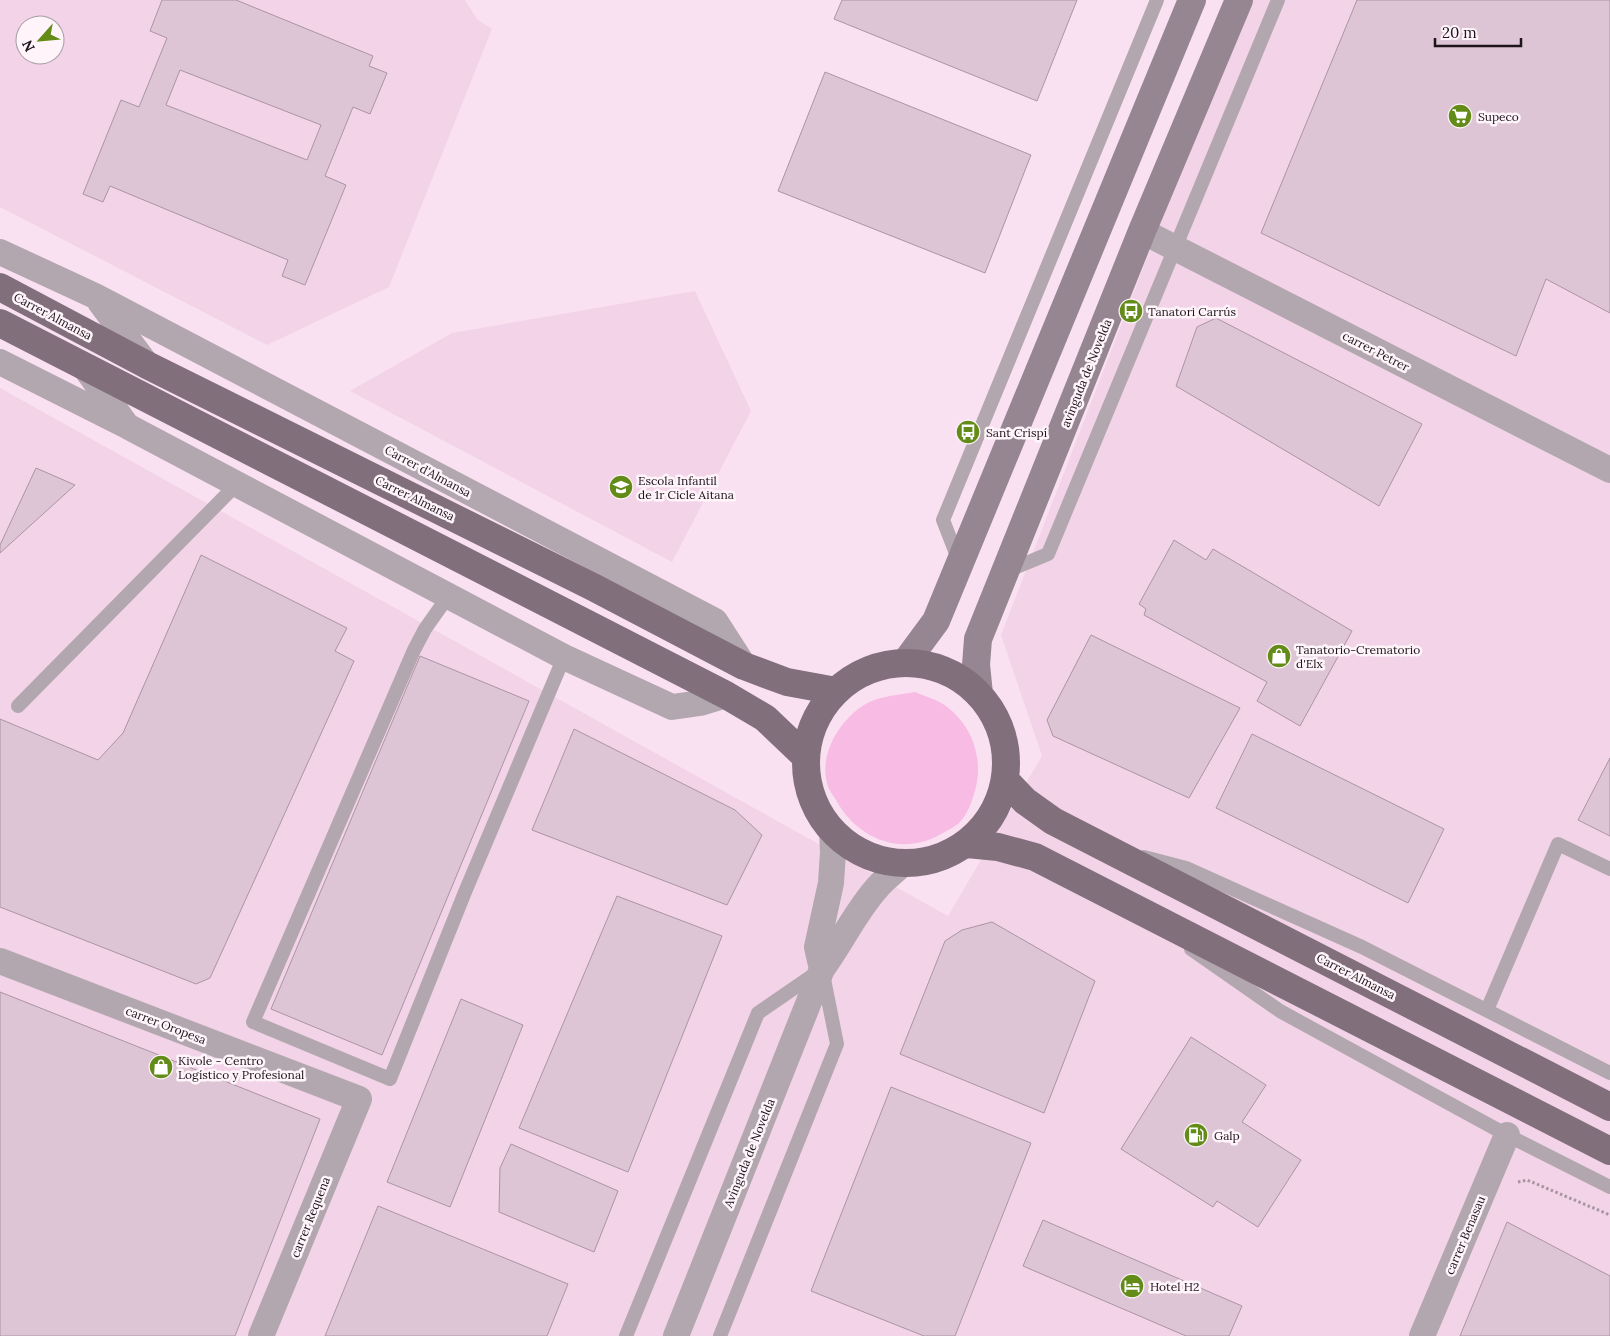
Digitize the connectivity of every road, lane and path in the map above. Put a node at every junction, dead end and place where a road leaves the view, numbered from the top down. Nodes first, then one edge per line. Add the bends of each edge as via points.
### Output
1 (1157, 0) edge
2 (1192, 0) edge
3 (1239, 0) edge
4 (1278, 0) edge
5 (1142, 231) junction
6 (1175, 248) junction
7 (0, 252) edge
8 (0, 288) edge
9 (95, 296) junction
10 (0, 322) edge
11 (0, 362) edge
12 (147, 365) junction
13 (84, 366) junction
14 (127, 426) junction
15 (1610, 470) edge
16 (238, 483) junction
17 (960, 564) junction
18 (1007, 571) junction
19 (449, 595) junction
20 (564, 656) junction
21 (906, 663) junction
22 (744, 666) junction
23 (836, 691) junction
24 (979, 694) junction
25 (726, 695) junction
26 (18, 706) dead end
27 (806, 757) junction
28 (1005, 780) junction
29 (832, 830) junction
30 (967, 844) junction
31 (1102, 846) junction
32 (901, 865) junction
33 (1610, 870) edge
34 (1124, 903) junction
35 (0, 961) edge
36 (822, 969) junction
37 (1487, 1010) junction
38 (1610, 1072) edge
39 (359, 1099) joint
40 (1610, 1107) edge
41 (1507, 1134) junction
42 (1610, 1151) edge
43 (1514, 1183) dead end
44 (1610, 1187) edge
45 (1610, 1215) edge
46 (261, 1336) edge
47 (626, 1336) edge
48 (676, 1336) edge
49 (720, 1336) edge
50 (1422, 1336) edge

1 - 17 lane via 943,520
2 - 17 main road
3 - 5 main road, avinguda de Novelda
4 - 6 lane
5 - 6 street, carrer Petrer
5 - 18 main road, avinguda de Novelda
6 - 15 street, carrer Petrer
6 - 18 lane via 1048,554
7 - 9 street, Carrer d'Almansa
8 - 12 main road, Carrer Almansa
9 - 12 street, Carrer d'Almansa
9 - 22 street, Carrer d'Almansa via 715,621
10 - 13 main road
11 - 14 street
12 - 22 main road, Carrer Almansa
13 - 14 street
13 - 25 main road
14 - 16 street
16 - 19 street
16 - 26 lane
17 - 21 main road via 936,621
18 - 24 main road, avinguda de Novelda via 978,639
19 - 20 street
19 - 20 lane via 424,629 414,650 253,1022 390,1080
20 - 25 street via 672,707
21 - 23 main road via 877,667 853,677
21 - 24 main road via 948,671
22 - 23 main road, Carrer Almansa via 787,682
23 - 27 main road via 815,720
24 - 28 main road via 995,715 1004,739 1007,758
25 - 27 main road via 765,718
27 - 29 main road via 812,798
28 - 30 main road via 1003,794 992,816
28 - 31 main road, Carrer Almansa via 1053,821
29 - 32 main road via 840,839 865,854
29 - 36 street via 831,883 817,947
30 - 32 main road via 930,862
30 - 34 main road via 998,847 1035,857
31 - 37 lane, Carrer Almansa via 1186,868 1362,947
31 - 40 main road, Carrer Almansa
32 - 36 street, Avinguda de Novelda via 876,888
33 - 37 lane via 1558,844
34 - 41 lane via 1280,1011
34 - 42 main road
35 - 39 street, carrer Oropesa
36 - 47 lane via 758,1013
36 - 48 street, Avinguda de Novelda
36 - 49 lane via 837,1044
37 - 38 lane, Carrer Almansa
39 - 46 street, carrer Requena
41 - 44 lane
41 - 50 street, carrer Benasau
43 - 45 path via 1527,1180

